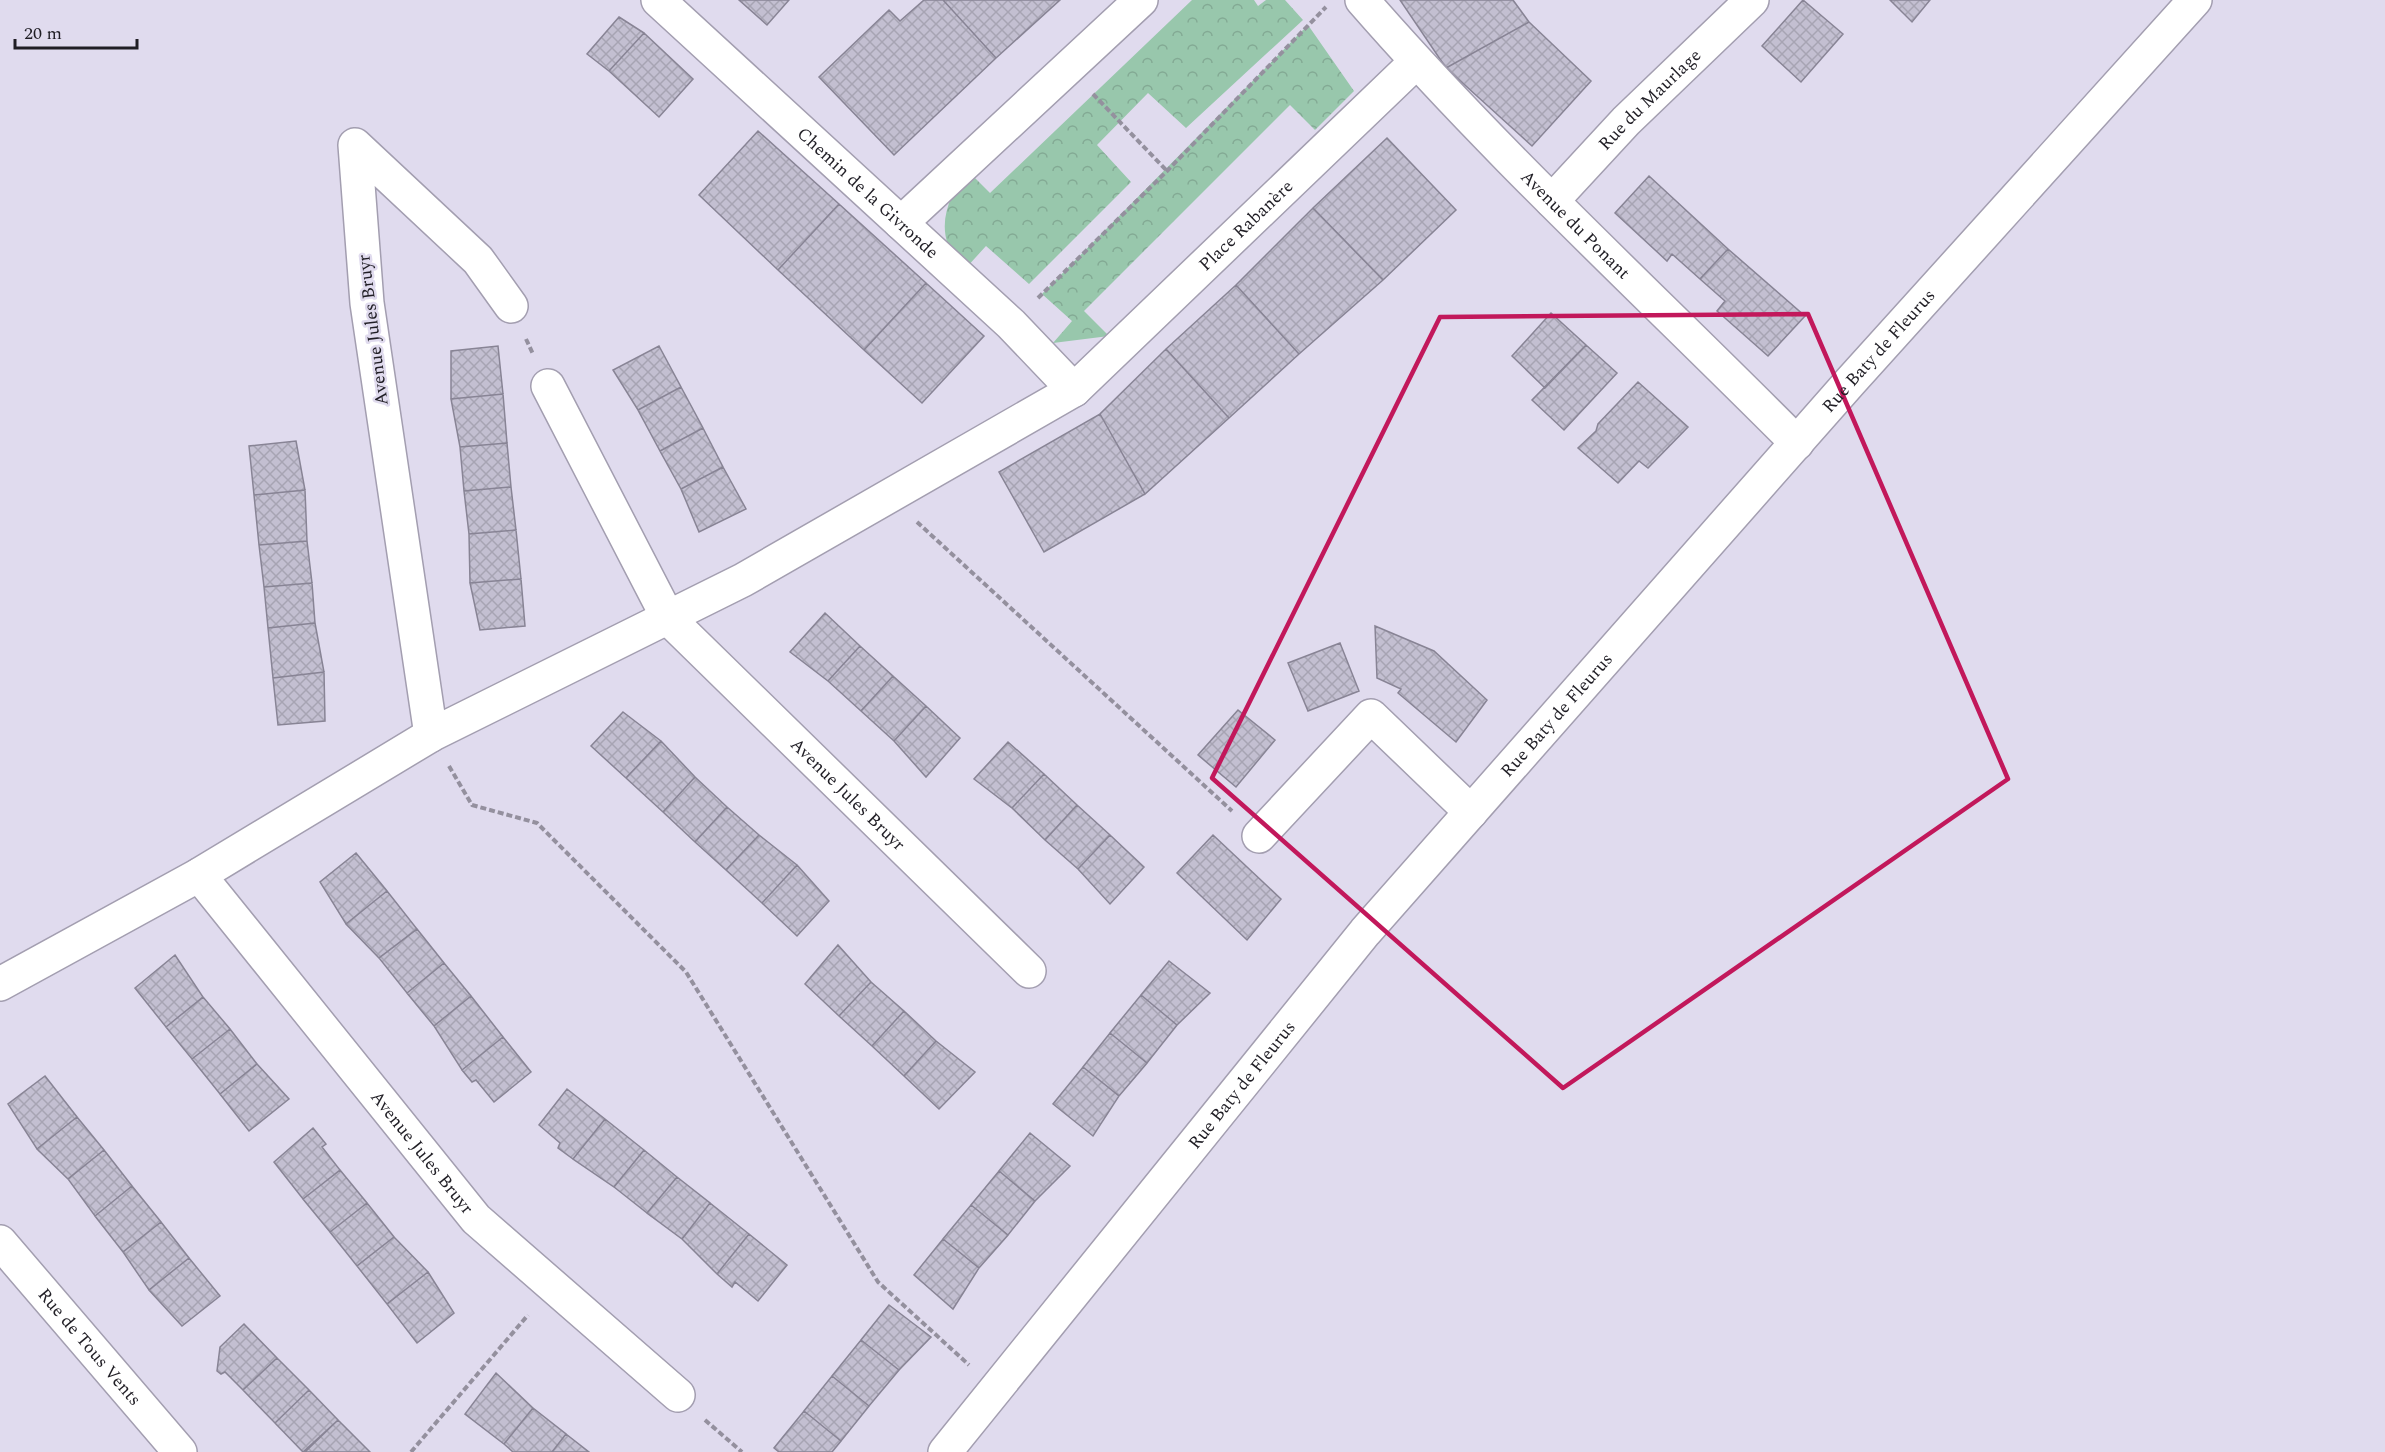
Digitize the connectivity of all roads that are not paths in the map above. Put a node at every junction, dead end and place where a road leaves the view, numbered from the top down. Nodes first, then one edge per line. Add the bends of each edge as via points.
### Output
1 (658, 0) edge
2 (1141, 0) edge
3 (1362, 0) edge
4 (1752, 0) edge
5 (2195, 0) edge
6 (1416, 62) junction
7 (1552, 201) junction
8 (901, 223) junction
9 (511, 306) road end
10 (548, 386) road end
11 (1074, 390) junction
12 (1797, 443) junction
13 (668, 618) junction
14 (430, 735) junction
15 (1471, 812) junction
16 (1259, 836) road end
17 (199, 875) junction
18 (1029, 970) dead end
19 (0, 984) edge
20 (0, 1242) edge
21 (678, 1395) road end
22 (180, 1452) edge
23 (945, 1452) edge

1 - 8 street, Chemin de la Givronde
2 - 8 street
3 - 6 street, Avenue du Ponant
4 - 7 street, Rue du Maurlage via 1626,121
5 - 12 street, Rue Baty de Fleurus
6 - 7 street, Avenue du Ponant
6 - 11 street, Place Rabanère
7 - 12 street, Avenue du Ponant
8 - 11 street, Chemin de la Givronde via 1011,324
9 - 14 street, Avenue Jules Bruyr via 478,260 356,145 367,303
10 - 13 street, Avenue Jules Bruyr
11 - 13 street via 743,580
12 - 15 street, Rue Baty de Fleurus
13 - 14 street
13 - 18 street, Avenue Jules Bruyr
14 - 17 street
15 - 16 street via 1371,716
15 - 23 street, Rue Baty de Fleurus via 1365,932
17 - 19 street
17 - 21 street, Avenue Jules Bruyr via 476,1219
20 - 22 street, Rue de Tous Vents

